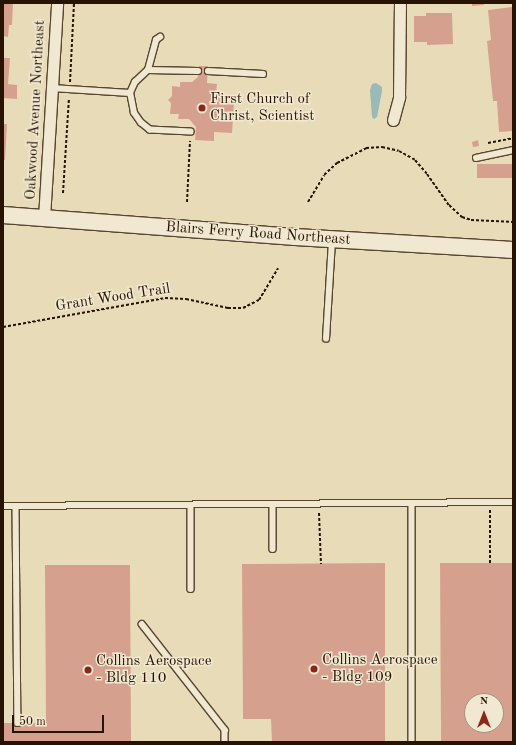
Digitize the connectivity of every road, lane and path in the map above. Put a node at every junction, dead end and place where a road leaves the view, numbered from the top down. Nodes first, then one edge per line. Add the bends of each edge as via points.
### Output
1 (57, 3) edge
2 (400, 3) edge
3 (160, 37) dead end
4 (148, 70) junction
5 (198, 71) dead end
6 (208, 72) dead end
7 (263, 74) dead end
8 (52, 88) junction
9 (130, 93) junction
10 (393, 120) dead end
11 (191, 132) dead end
12 (513, 138) edge
13 (190, 140) dead end
14 (488, 143) dead end
15 (513, 150) edge
16 (476, 158) dead end
17 (187, 202) dead end
18 (308, 202) dead end
19 (3, 215) edge
20 (44, 218) junction
21 (513, 222) edge
22 (332, 239) junction
23 (513, 250) edge
24 (278, 268) dead end
25 (3, 327) edge
26 (326, 338) dead end
27 (513, 502) edge
28 (412, 503) junction
29 (490, 503) junction
30 (273, 504) junction
31 (319, 504) junction
32 (191, 505) junction
33 (3, 506) edge
34 (16, 506) junction
35 (273, 549) dead end
36 (490, 563) dead end
37 (321, 564) dead end
38 (191, 589) dead end
39 (142, 624) dead end
40 (18, 723) dead end
41 (225, 742) edge
42 (412, 742) edge

1 - 8 street, Oakwood Avenue Northeast
2 - 10 street via 399,97
3 - 4 lane via 156,40
4 - 5 lane
4 - 9 lane via 135,82
6 - 7 lane
8 - 9 lane
8 - 20 street, Oakwood Avenue Northeast
9 - 11 lane via 134,113 150,130
12 - 14 path
13 - 17 path
15 - 16 lane
18 - 21 path via 324,175 337,163 366,148 382,147 399,151 415,160 449,205 462,217 471,220
19 - 20 main road, Blairs Ferry Road Northeast
20 - 22 main road, Blairs Ferry Road Northeast
22 - 23 main road, Blairs Ferry Road Northeast
22 - 26 lane
24 - 25 path, Grant Wood Trail via 260,300 243,308 165,298
27 - 29 lane
28 - 29 lane
28 - 31 lane
28 - 42 lane
29 - 36 path
30 - 31 lane
30 - 32 lane
30 - 35 lane
31 - 37 path
32 - 34 lane
32 - 38 lane
33 - 34 lane
34 - 40 lane
39 - 41 lane via 225,730

